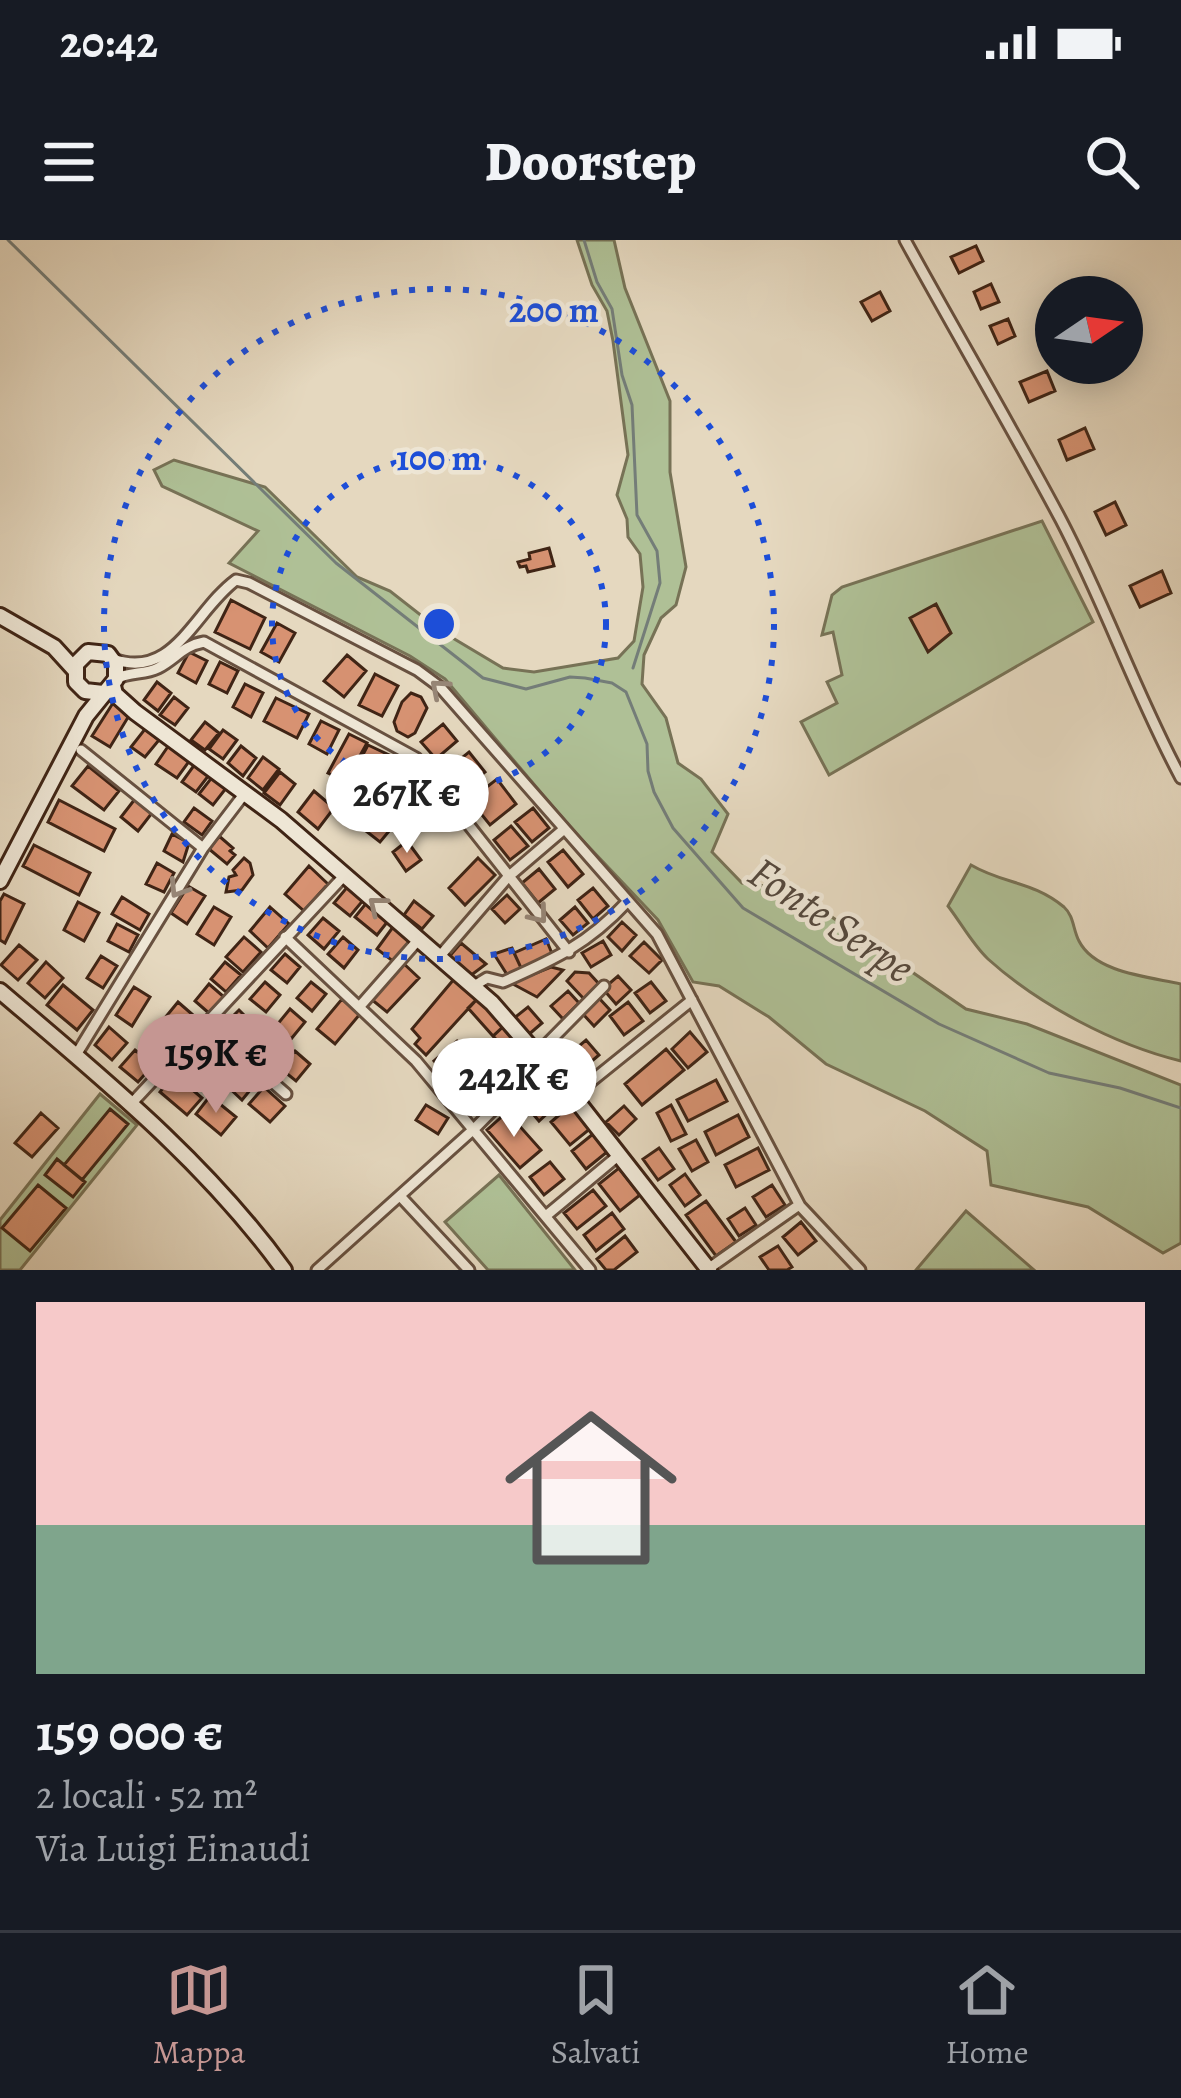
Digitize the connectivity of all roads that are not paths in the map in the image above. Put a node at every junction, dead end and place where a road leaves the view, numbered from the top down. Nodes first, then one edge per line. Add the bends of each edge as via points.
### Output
1 (904, 240) edge
2 (199, 615) junction
3 (0, 616) edge
4 (204, 642) junction
5 (54, 647) junction
6 (82, 655) junction
7 (113, 659) junction
8 (74, 669) junction
9 (111, 686) junction
10 (85, 691) junction
11 (86, 716) junction
12 (81, 750) dead end
13 (1181, 778) edge
14 (244, 793) junction
15 (563, 830) junction
16 (203, 848) junction
17 (343, 877) junction
18 (508, 877) junction
19 (0, 881) edge
20 (627, 902) junction
21 (285, 937) junction
22 (419, 939) junction
23 (569, 952) junction
24 (440, 956) junction
25 (503, 982) junction
26 (474, 986) junction
27 (604, 986) dead end
28 (0, 991) edge
29 (692, 1000) junction
30 (492, 1003) junction
31 (361, 1005) junction
32 (206, 1024) junction
33 (76, 1055) junction
34 (539, 1057) junction
35 (286, 1094) dead end
36 (572, 1096) junction
37 (132, 1103) junction
38 (475, 1128) junction
39 (619, 1155) junction
40 (400, 1196) junction
41 (799, 1205) junction
42 (547, 1215) junction
43 (708, 1269) edge
44 (284, 1270) edge
45 (317, 1270) edge
46 (469, 1270) edge
47 (590, 1270) edge
48 (860, 1270) edge

1 - 13 street via 1061,520
2 - 4 street via 195,628
2 - 7 street via 153,662
15 -> 2 street via 459,706 417,670 250,583 236,580
3 - 5 street
4 - 9 street
4 - 18 street via 416,758
5 - 6 street
5 - 8 street
6 - 7 street via 102,651
6 - 8 street
7 - 9 street
8 - 10 street
9 - 10 street
9 - 11 street
9 - 14 street
10 - 11 street
11 - 19 street
12 - 16 street
14 - 16 street
14 - 17 street
15 - 18 street
15 - 20 street
16 -> 33 street
17 - 21 street
22 -> 17 street
18 -> 23 street
18 - 24 street
20 - 23 street
20 - 29 street via 657,934
21 - 31 street
21 - 32 street
22 - 24 street
22 - 31 street
23 - 25 street
24 - 26 street
25 - 26 street via 487,977
25 - 30 street
26 - 30 street
27 - 34 street
28 - 33 street
29 - 36 street
29 - 41 street
30 - 34 street
31 - 38 street
32 - 35 street
32 - 37 street
33 - 37 street
34 - 36 street
34 - 38 street
36 - 39 street
37 - 44 street via 205,1172
38 - 40 street
38 - 42 street
39 - 42 street
39 - 43 street
40 - 45 street
40 - 46 street
41 - 43 street
41 - 48 street
42 - 47 street

